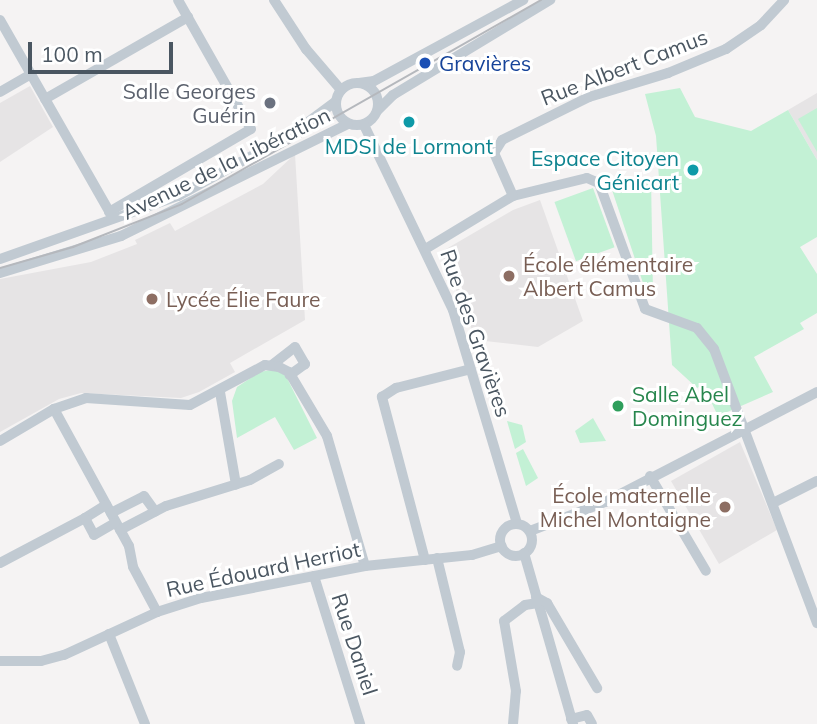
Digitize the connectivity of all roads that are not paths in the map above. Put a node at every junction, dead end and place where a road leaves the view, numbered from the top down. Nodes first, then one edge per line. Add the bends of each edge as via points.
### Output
1 (178, 0) edge
2 (274, 0) edge
3 (523, 0) edge
4 (550, 0) edge
5 (784, 0) edge
6 (188, 17) junction
7 (0, 20) edge
8 (31, 74) junction
9 (359, 83) junction
10 (341, 89) junction
11 (0, 92) edge
12 (45, 99) junction
13 (335, 102) junction
14 (377, 110) junction
15 (348, 124) junction
16 (364, 125) junction
17 (513, 197) junction
18 (112, 217) junction
19 (427, 248) junction
20 (0, 259) edge
21 (0, 273) edge
22 (272, 365) junction
23 (471, 369) junction
24 (290, 375) junction
25 (219, 392) junction
26 (817, 392) edge
27 (54, 409) junction
28 (745, 429) junction
29 (0, 440) edge
30 (279, 464) dead end
31 (650, 476) junction
32 (817, 481) edge
33 (236, 485) junction
34 (773, 503) junction
35 (160, 508) junction
36 (85, 518) junction
37 (113, 518) junction
38 (517, 524) junction
39 (530, 531) junction
40 (502, 546) junction
41 (524, 554) junction
42 (438, 558) junction
43 (425, 560) junction
44 (0, 564) edge
45 (365, 566) junction
46 (706, 571) dead end
47 (313, 576) junction
48 (537, 600) junction
49 (157, 612) junction
50 (817, 623) edge
51 (109, 634) junction
52 (0, 661) edge
53 (457, 666) dead end
54 (597, 688) dead end
55 (572, 722) edge
56 (145, 724) edge
57 (360, 724) edge
58 (513, 724) edge
59 (592, 724) edge

1 - 6 street
2 - 10 street via 306,49
3 - 9 street via 374,81
4 - 14 street via 393,95
5 - 17 street, Rue Albert Camus via 761,25 726,49 589,97 502,141 494,153
6 - 12 street
6 - 18 street via 251,129
7 - 8 street
8 - 11 street
8 - 12 street
9 - 10 street
9 - 14 street via 375,93
10 - 13 street
12 - 18 street
13 - 15 street via 339,117
13 - 18 street, Avenue de la Libération via 234,167
14 - 16 street
15 - 16 street
15 - 21 street, Avenue de la Libération via 121,236
16 - 19 street, Rue des Gravières
17 - 19 street
17 - 28 street via 595,178 645,309 696,328 708,338
18 - 20 street, Avenue de la Libération
19 - 23 street, Rue des Gravières
22 - 24 street
22 - 24 street via 295,347 305,364
22 - 25 street
23 - 38 street, Rue des Gravières
23 - 43 street via 396,388 382,397
24 - 45 street via 327,436
25 - 27 street via 190,405 104,397
25 - 33 street
26 - 28 street
27 - 29 street
27 - 37 street
28 - 31 street
28 - 34 street
30 - 33 street
31 - 39 street via 605,502
31 - 46 street
32 - 34 street
33 - 35 street
34 - 50 street
35 - 37 street
35 - 37 street via 140,496
36 - 37 street
36 - 37 street via 94,535
36 - 44 street
37 - 49 street
38 - 39 street
38 - 40 street via 503,531
39 - 41 street via 532,543
40 - 41 street via 509,554
40 - 42 street, Rue Édouard Herriot
41 - 48 street
42 - 43 street, Rue Édouard Herriot
42 - 53 street via 460,652
43 - 45 street, Rue Édouard Herriot
45 - 47 street, Rue Édouard Herriot
47 - 49 street, Rue Édouard Herriot
47 - 57 street, Rue Daniel
48 - 54 street via 547,603
48 - 55 street
48 - 58 street via 504,621 516,691
49 - 51 street, Rue Édouard Herriot
51 - 52 street, Rue Édouard Herriot via 52,659
51 - 56 street
55 - 59 street via 587,715

